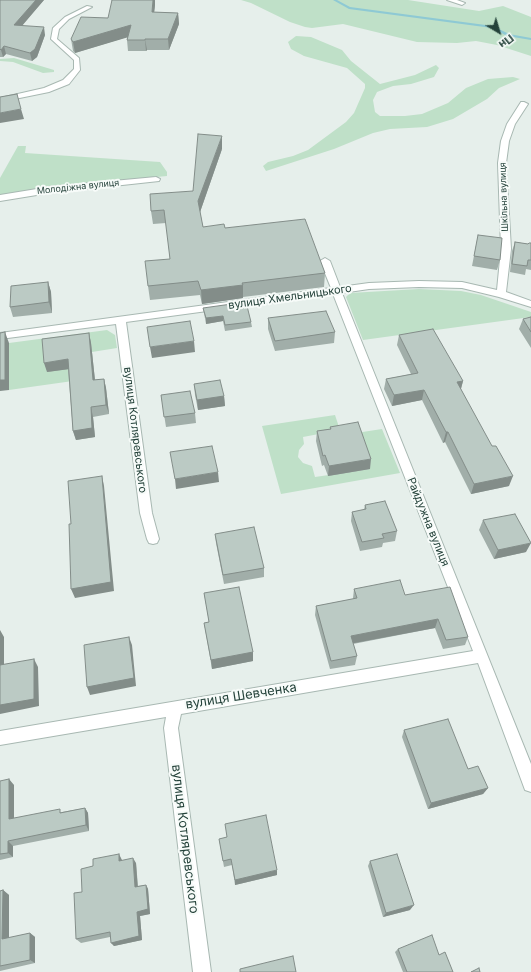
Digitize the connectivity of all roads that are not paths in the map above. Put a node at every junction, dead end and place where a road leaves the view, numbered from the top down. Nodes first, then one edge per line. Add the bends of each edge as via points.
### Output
1 (450, 0) edge
2 (462, 3) dead end
3 (89, 7) dead end
4 (0, 100) edge
5 (524, 104) dead end
6 (156, 179) dead end
7 (0, 198) edge
8 (324, 261) dead end
9 (335, 290) junction
10 (501, 294) junction
11 (531, 304) edge
12 (121, 320) junction
13 (0, 336) edge
14 (153, 539) dead end
15 (482, 656) junction
16 (175, 707) junction
17 (0, 738) edge
18 (531, 784) edge
19 (202, 972) edge

1 - 2 street
3 - 4 street via 67,18 56,28 54,39 77,59 78,69 66,82 46,90
5 - 10 street, Шкільна вулиця via 511,124 505,141 502,163 506,249
6 - 7 street, Молодіжна вулиця via 49,190
8 - 9 street, Райдужна вулиця
9 - 10 street, вулиця Хмельницького via 419,284 462,285
9 - 12 street, вулиця Хмельницького
9 - 15 street, Райдужна вулиця
10 - 11 street, вулиця Хмельницького
12 - 13 street, вулиця Хмельницького
12 - 14 street, вулиця Котляревського via 146,513
15 - 16 street, вулиця Шевченка
15 - 18 street, Райдужна вулиця
16 - 17 street, вулиця Шевченка
16 - 19 street, вулиця Котляревського via 170,728

